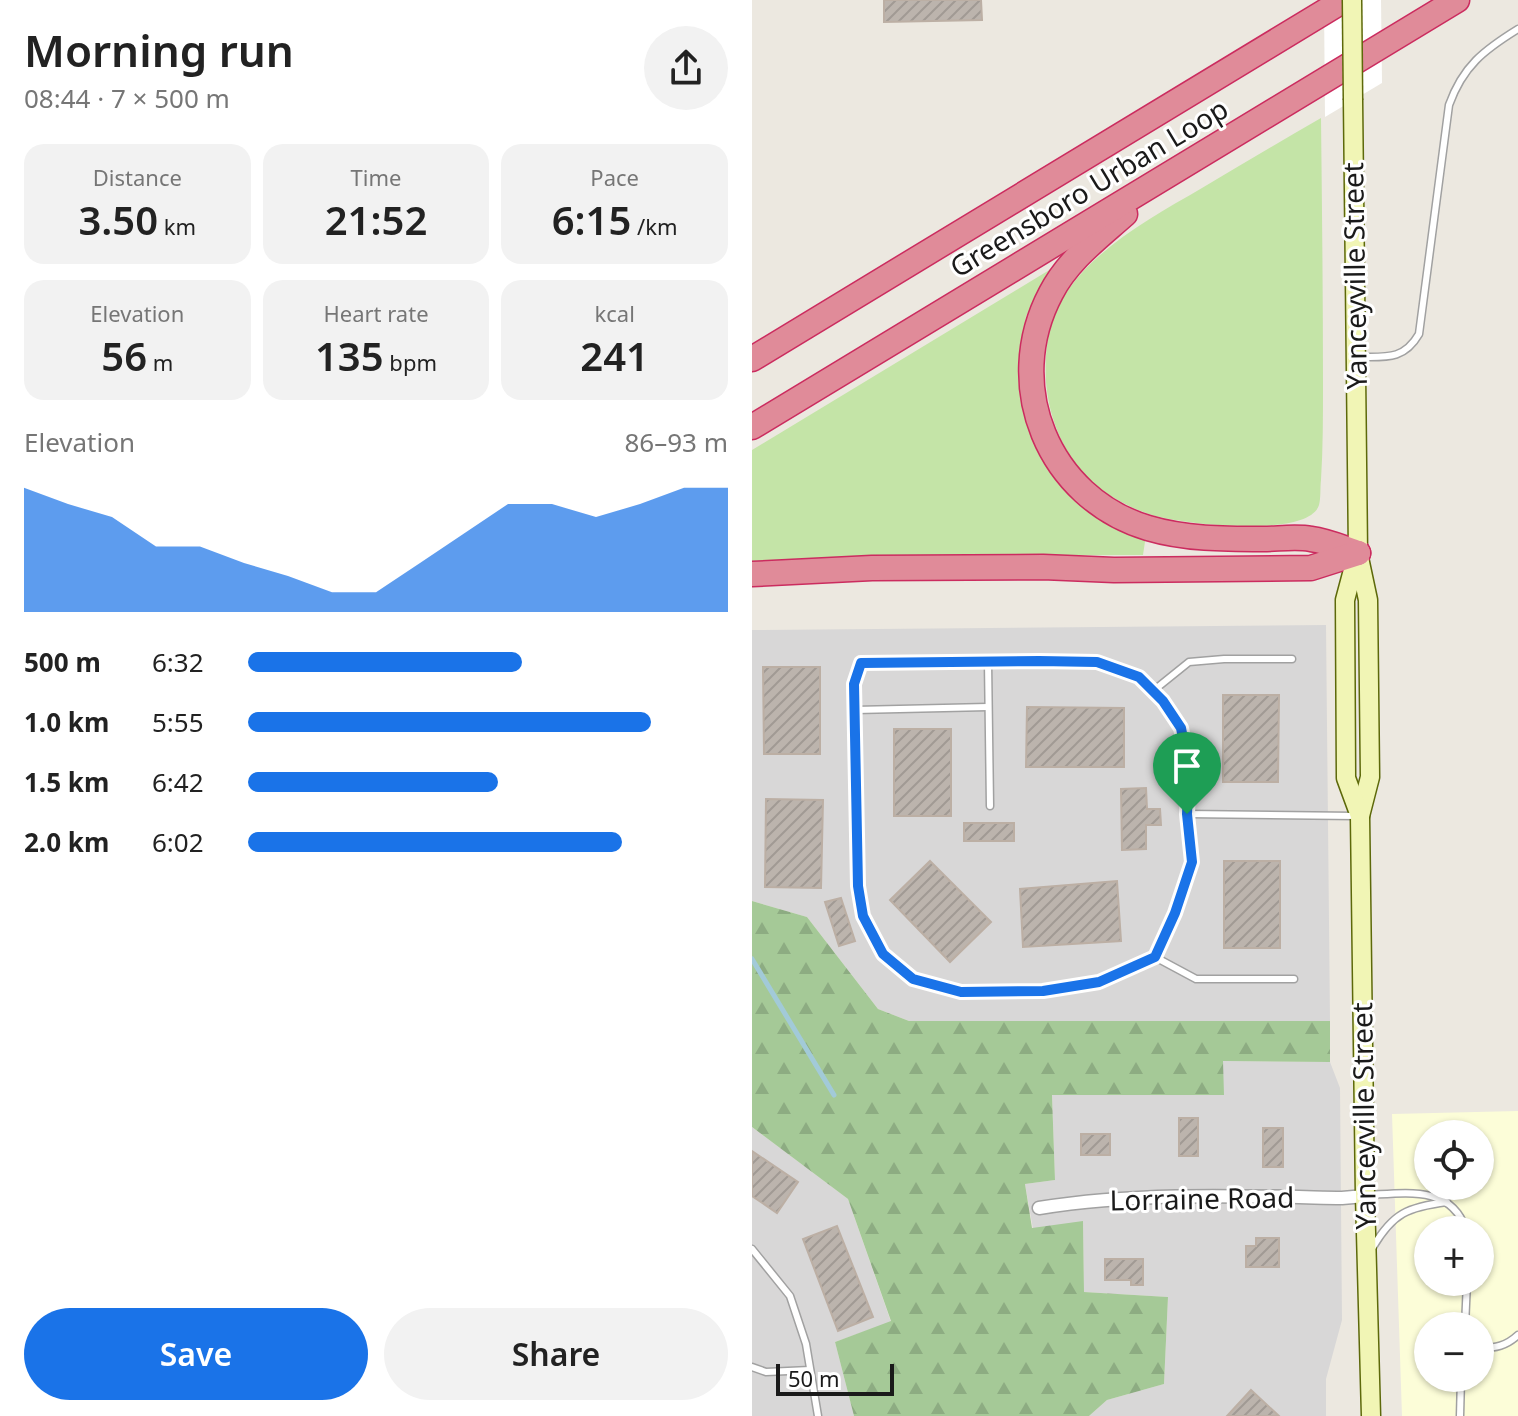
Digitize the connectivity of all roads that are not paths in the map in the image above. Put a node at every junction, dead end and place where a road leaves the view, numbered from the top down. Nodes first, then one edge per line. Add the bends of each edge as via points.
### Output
1 (1344, 0) edge
2 (1352, 0) edge
3 (1457, 0) edge
4 (1518, 29) edge
5 (1170, 174) junction
6 (1356, 357) junction
7 (752, 359) edge
8 (752, 427) edge
9 (1358, 553) junction
10 (752, 574) edge
11 (1292, 659) dead end
12 (988, 662) junction
13 (1153, 691) junction
14 (988, 707) junction
15 (855, 710) junction
16 (990, 806) dead end
17 (1187, 814) junction
18 (1360, 816) junction
19 (1155, 957) junction
20 (1294, 979) dead end
21 (1365, 1196) junction
22 (1447, 1202) junction
23 (1039, 1208) dead end
24 (1459, 1216) edge
25 (752, 1249) edge
26 (1367, 1257) junction
27 (1518, 1335) edge
28 (1494, 1347) edge
29 (752, 1367) edge
30 (810, 1370) junction
31 (1461, 1392) edge
32 (818, 1416) edge
33 (1371, 1416) edge
34 (1460, 1416) edge

1 - 7 highway, Greensboro Urban Loop
2 - 6 main road, Yanceyville Street, bridge
3 - 5 highway, Greensboro Urban Loop
4 - 6 lane via 1471,65 1449,105 1419,334 1401,353
5 - 8 highway, Greensboro Urban Loop
5 - 9 highway via 1074,260 1052,291 1037,326 1031,365 1034,403 1045,439 1066,473 1094,500 1145,527 1203,538 1310,538
6 - 9 main road, Yanceyville Street
9 - 10 highway via 1311,568 903,568
9 - 18 main road, Yanceyville Street via 1368,600 1370,777
11 - 13 lane via 1189,662
12 - 13 lane via 1097,662 1139,677
12 - 14 lane
12 - 15 lane via 861,663 854,684
13 - 17 lane via 1181,728 1189,769
14 - 15 lane
14 - 16 lane
15 - 19 lane via 863,916 883,954 913,979 961,992 1043,991 1099,982
17 - 18 lane
17 - 19 lane via 1192,862
18 - 21 main road, Yanceyville Street
19 - 20 lane via 1196,979
21 - 22 lane via 1427,1194
21 - 23 street, Lorraine Road via 1151,1196
21 - 26 main road, Yanceyville Street
22 - 24 lane
22 - 26 lane via 1401,1213 1384,1228
25 - 30 lane via 790,1296
26 - 33 main road, Yanceyville Street
27 - 28 lane
29 - 30 lane via 766,1372
30 - 32 lane
31 - 34 lane

